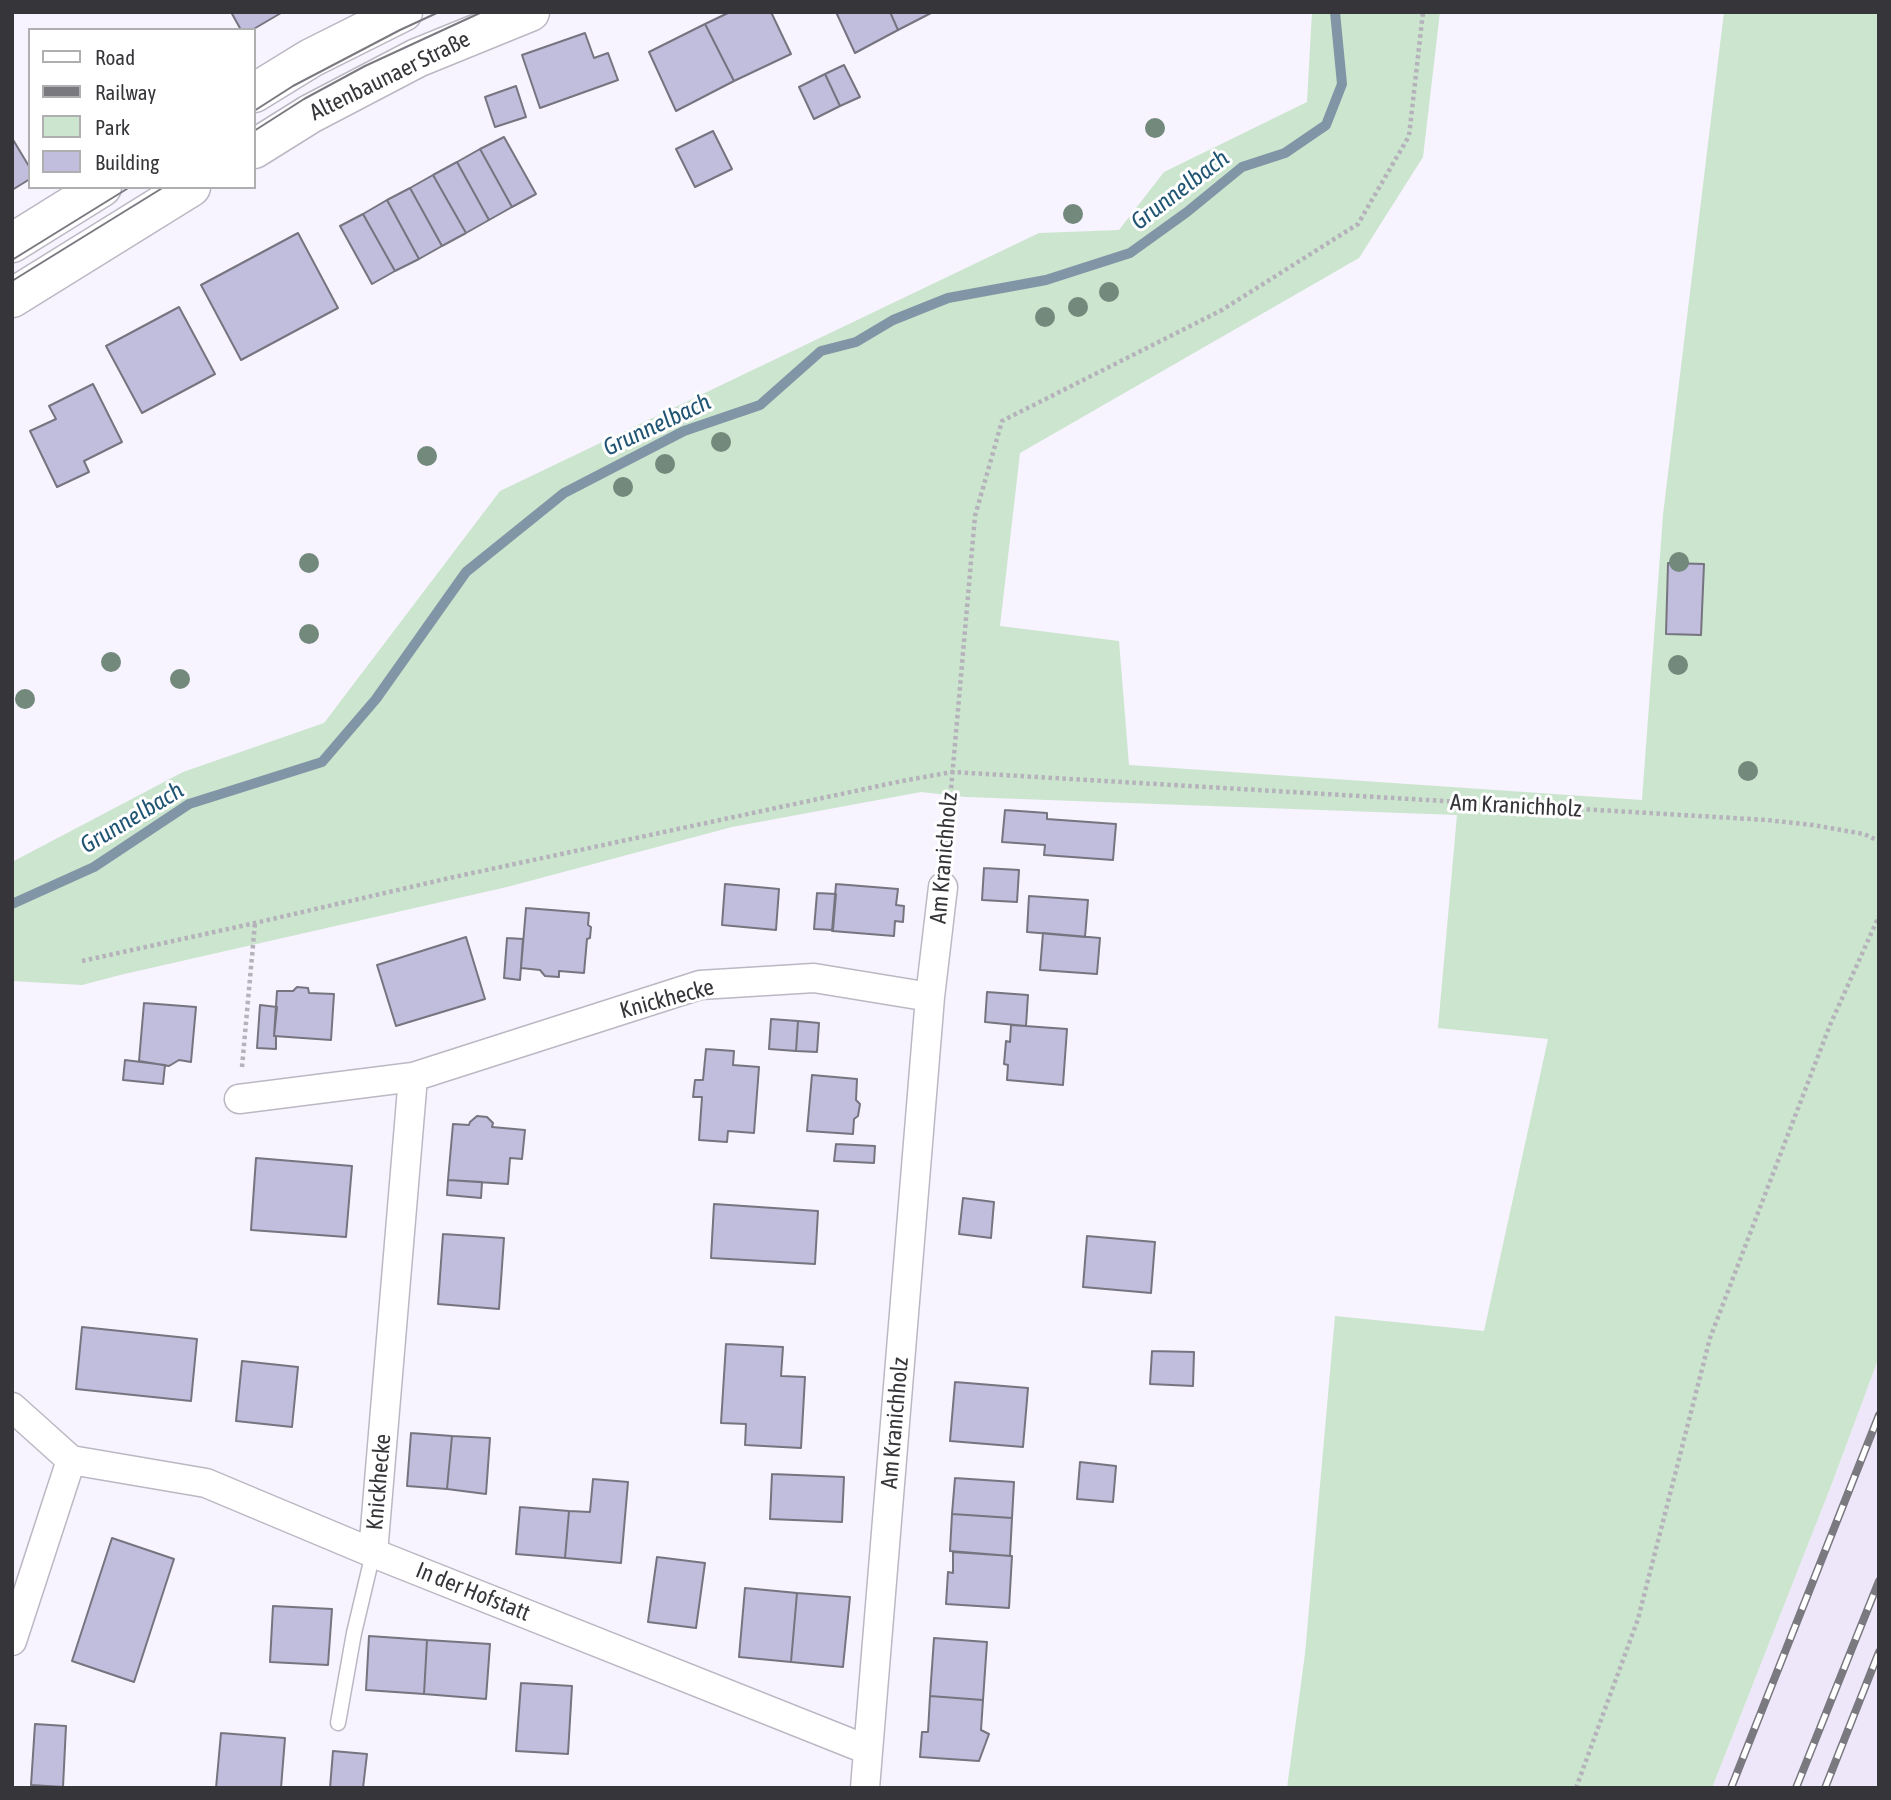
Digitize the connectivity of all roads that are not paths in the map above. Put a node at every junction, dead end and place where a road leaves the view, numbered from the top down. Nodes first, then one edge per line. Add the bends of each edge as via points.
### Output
1 (403, 12) edge
2 (530, 12) edge
3 (256, 92) edge
4 (256, 148) edge
5 (99, 189) edge
6 (188, 189) edge
7 (12, 243) edge
8 (12, 298) edge
9 (943, 887) road end
10 (930, 997) junction
11 (413, 1077) junction
12 (239, 1099) road end
13 (12, 1408) edge
14 (71, 1460) junction
15 (373, 1553) junction
16 (12, 1641) edge
17 (338, 1723) dead end
18 (868, 1750) junction
19 (865, 1788) edge

1 - 3 main road
2 - 4 main road, Altenbaunaer Straße via 417,58
5 - 7 main road
6 - 8 main road
9 - 10 street, Am Kranichholz
10 - 11 street, Knickhecke via 814,978 700,985
10 - 18 street, Am Kranichholz
11 - 12 street, Knickhecke
11 - 15 street, Knickhecke
13 - 14 street
14 - 15 street, In der Hofstatt via 206,1483
14 - 16 street
15 - 17 lane
15 - 18 street, In der Hofstatt
18 - 19 street, Am Kranichholz

